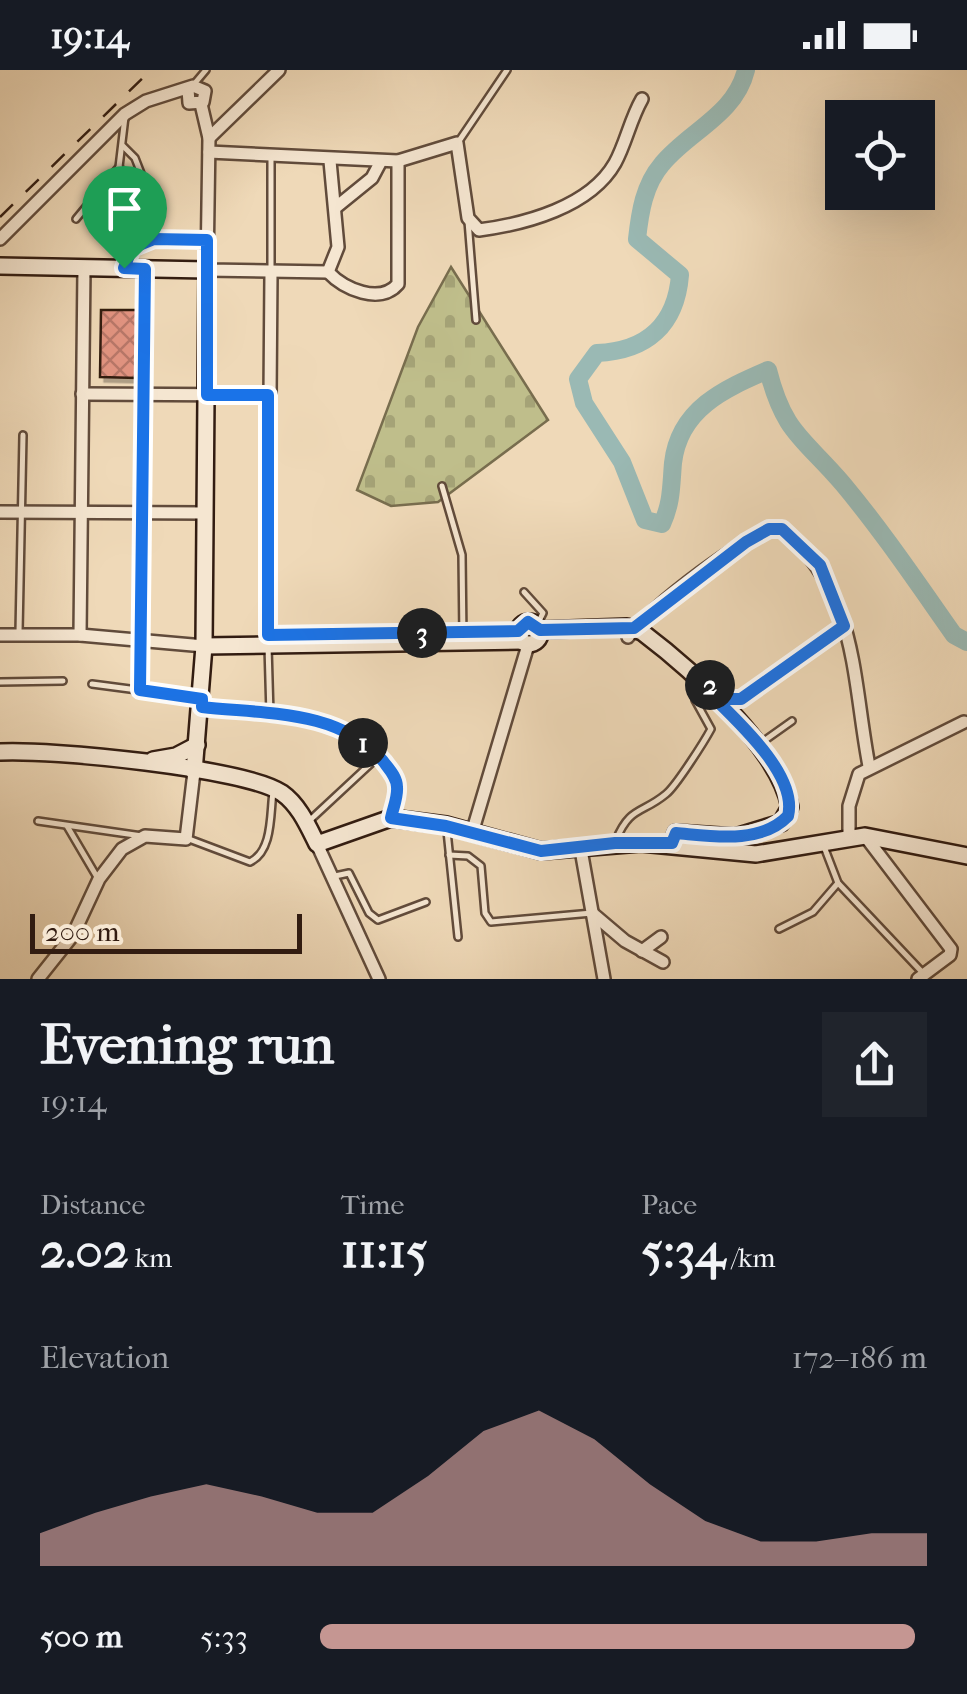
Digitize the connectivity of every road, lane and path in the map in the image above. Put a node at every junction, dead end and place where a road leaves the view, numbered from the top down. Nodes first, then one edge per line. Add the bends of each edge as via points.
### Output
1 (279, 70) edge
2 (508, 70) edge
3 (205, 72) edge
4 (194, 95) junction
5 (642, 99) dead end
6 (125, 114) junction
7 (208, 140) junction
8 (458, 143) junction
9 (123, 146) junction
10 (271, 154) junction
11 (330, 161) junction
12 (381, 161) junction
13 (398, 161) junction
14 (119, 167) junction
15 (335, 208) junction
16 (468, 218) junction
17 (76, 219) dead end
18 (0, 239) edge
19 (207, 240) junction
20 (0, 266) edge
21 (84, 268) junction
22 (124, 268) junction
23 (145, 269) junction
24 (207, 270) junction
25 (328, 272) junction
26 (271, 273) junction
27 (476, 320) dead end
28 (82, 394) junction
29 (145, 394) junction
30 (207, 395) junction
31 (268, 395) junction
32 (23, 435) dead end
33 (442, 486) dead end
34 (21, 511) junction
35 (0, 512) edge
36 (81, 513) junction
37 (142, 513) junction
38 (206, 513) junction
39 (524, 592) dead end
40 (844, 626) junction
41 (631, 632) junction
42 (19, 635) junction
43 (80, 635) junction
44 (531, 635) junction
45 (0, 636) edge
46 (462, 637) junction
47 (141, 639) junction
48 (268, 640) junction
49 (204, 641) junction
50 (63, 680) dead end
51 (0, 682) edge
52 (92, 684) dead end
53 (700, 684) junction
54 (140, 690) junction
55 (202, 703) junction
56 (270, 715) junction
57 (792, 721) dead end
58 (964, 722) dead end
59 (758, 745) junction
60 (197, 746) junction
61 (0, 752) edge
62 (379, 756) junction
63 (134, 761) junction
64 (869, 766) junction
65 (194, 772) junction
66 (273, 788) junction
67 (391, 818) junction
68 (38, 821) dead end
69 (307, 823) junction
70 (67, 825) junction
71 (446, 826) junction
72 (472, 833) junction
73 (145, 836) junction
74 (857, 837) junction
75 (186, 839) junction
76 (615, 843) junction
77 (672, 843) junction
78 (823, 843) junction
79 (317, 844) junction
80 (581, 850) junction
81 (449, 855) junction
82 (967, 856) edge
83 (332, 878) junction
84 (99, 879) junction
85 (838, 884) junction
86 (426, 902) dead end
87 (592, 913) junction
88 (779, 930) dead end
89 (458, 937) dead end
90 (661, 937) dead end
91 (642, 951) junction
92 (663, 962) dead end
93 (921, 977) edge
94 (38, 979) edge
95 (379, 979) edge
96 (604, 979) edge

1 - 7 street
2 - 8 lane
3 - 4 lane
4 - 6 street via 146,101
4 - 7 street
5 - 16 street via 608,173 570,203 478,230
6 - 9 lane
6 - 18 street
7 - 10 street
7 - 19 street
8 - 13 street
8 - 16 street
9 - 14 lane
9 - 14 lane via 142,176 132,182
10 - 11 street
10 - 26 lane
11 - 12 street
11 - 15 street
12 - 13 street
12 - 15 street via 372,178
13 - 25 street via 398,284 381,293 350,289
14 - 17 lane
15 - 25 street via 338,247
16 - 27 lane
19 - 22 lane via 139,242
19 - 24 street
20 - 21 street
21 - 22 street
21 - 28 street
22 - 23 street
23 - 24 street
23 - 29 lane
24 - 26 street
24 - 30 street
25 - 26 street
26 - 31 street
28 - 29 street
28 - 36 street
29 - 30 street
29 - 37 lane
30 - 31 street
30 - 38 street
31 - 48 street
32 - 34 lane
33 - 46 lane via 462,554
34 - 35 street
34 - 36 street
34 - 42 lane
36 - 37 street
36 - 43 street
37 - 38 street
37 - 47 lane
38 - 49 street
39 - 44 lane via 543,614
40 - 41 street via 820,565 776,527 746,542
40 - 53 street via 741,699
40 - 64 street via 859,681 858,717
41 - 44 street
41 - 53 street via 652,640
42 - 43 street
42 - 45 street
43 - 47 street
44 - 46 street
44 - 72 street
46 - 48 street
47 - 49 street
47 - 54 lane
48 - 49 street
48 - 56 lane
49 - 55 street
50 - 51 lane
52 - 54 lane
53 - 59 street
53 - 76 lane via 695,700 711,730 675,785 632,813
54 - 55 lane
55 - 56 lane
55 - 60 street
56 - 62 lane via 338,727
57 - 59 lane
58 - 64 street
59 - 77 street via 780,776 788,816 768,830 735,837 676,833
60 - 63 street
60 - 65 street
61 - 63 street
62 - 67 lane via 398,789
62 - 69 lane
63 - 65 street
64 - 74 street via 852,789
65 - 66 street
65 - 75 street
66 - 69 street
66 - 75 lane via 266,846 256,860
67 - 71 street
67 - 79 street
68 - 70 lane
69 - 79 street
70 - 73 lane
70 - 84 lane
71 - 72 street
71 - 81 lane
72 - 80 street via 541,851
73 - 75 street
73 - 84 street via 122,849
74 - 78 street
74 - 82 street
74 - 93 street via 949,944 950,956
76 - 77 street
76 - 80 street
77 - 78 street via 756,854
78 - 85 lane
79 - 83 street
80 - 87 street
81 - 87 lane via 478,861 491,922
81 - 89 lane
83 - 86 lane via 349,873 378,920
83 - 95 street
84 - 94 street via 73,935
85 - 88 lane via 813,912
85 - 93 lane
87 - 91 street
87 - 96 street
90 - 91 street
91 - 92 street

